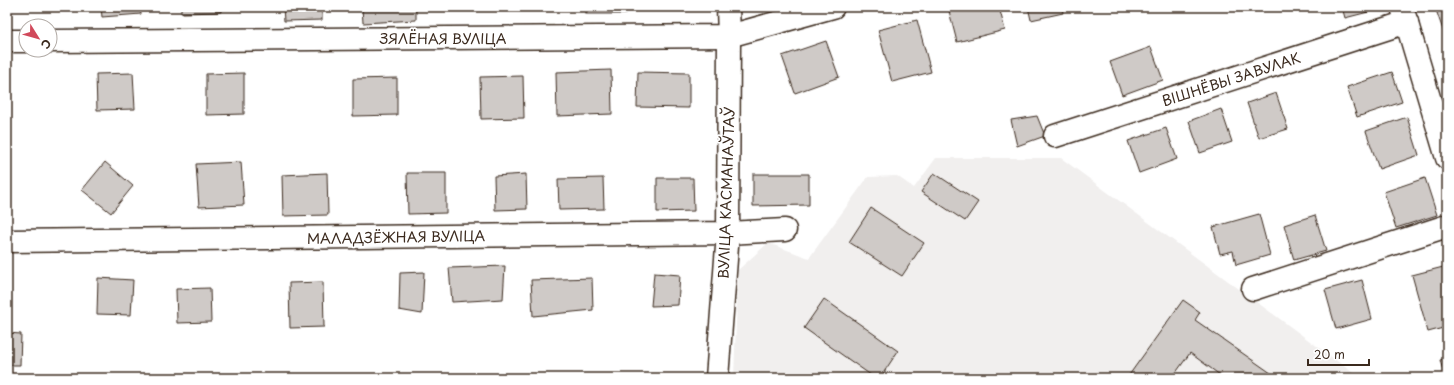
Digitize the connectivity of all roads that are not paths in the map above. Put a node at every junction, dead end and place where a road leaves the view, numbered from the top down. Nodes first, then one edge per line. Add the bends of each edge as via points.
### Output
1 (728, 7) edge
2 (833, 7) edge
3 (1405, 15) edge
4 (729, 36) junction
5 (7, 41) edge
6 (18, 41) edge
7 (58, 41) edge
8 (1055, 136) dead end
9 (1447, 158) edge
10 (1447, 226) edge
11 (785, 230) dead end
12 (728, 233) junction
13 (7, 241) edge
14 (1254, 288) dead end
15 (717, 378) edge

1 - 4 street, ВУЛІЦА КАСМАНАЎТАЎ
2 - 4 street, ЗЯЛЁНАЯ ВУЛІЦА
3 - 8 street, ВІШНЁВЫ ЗАВУЛАК
3 - 9 street
4 - 7 street, ЗЯЛЁНАЯ ВУЛІЦА
4 - 12 street, ВУЛІЦА КАСМАНАЎТАЎ
5 - 6 street
10 - 14 street
11 - 12 street, МАЛАДЗЁЖНАЯ ВУЛІЦА
12 - 13 street, МАЛАДЗЁЖНАЯ ВУЛІЦА
12 - 15 street, ВУЛІЦА КАСМАНАЎТАЎ

